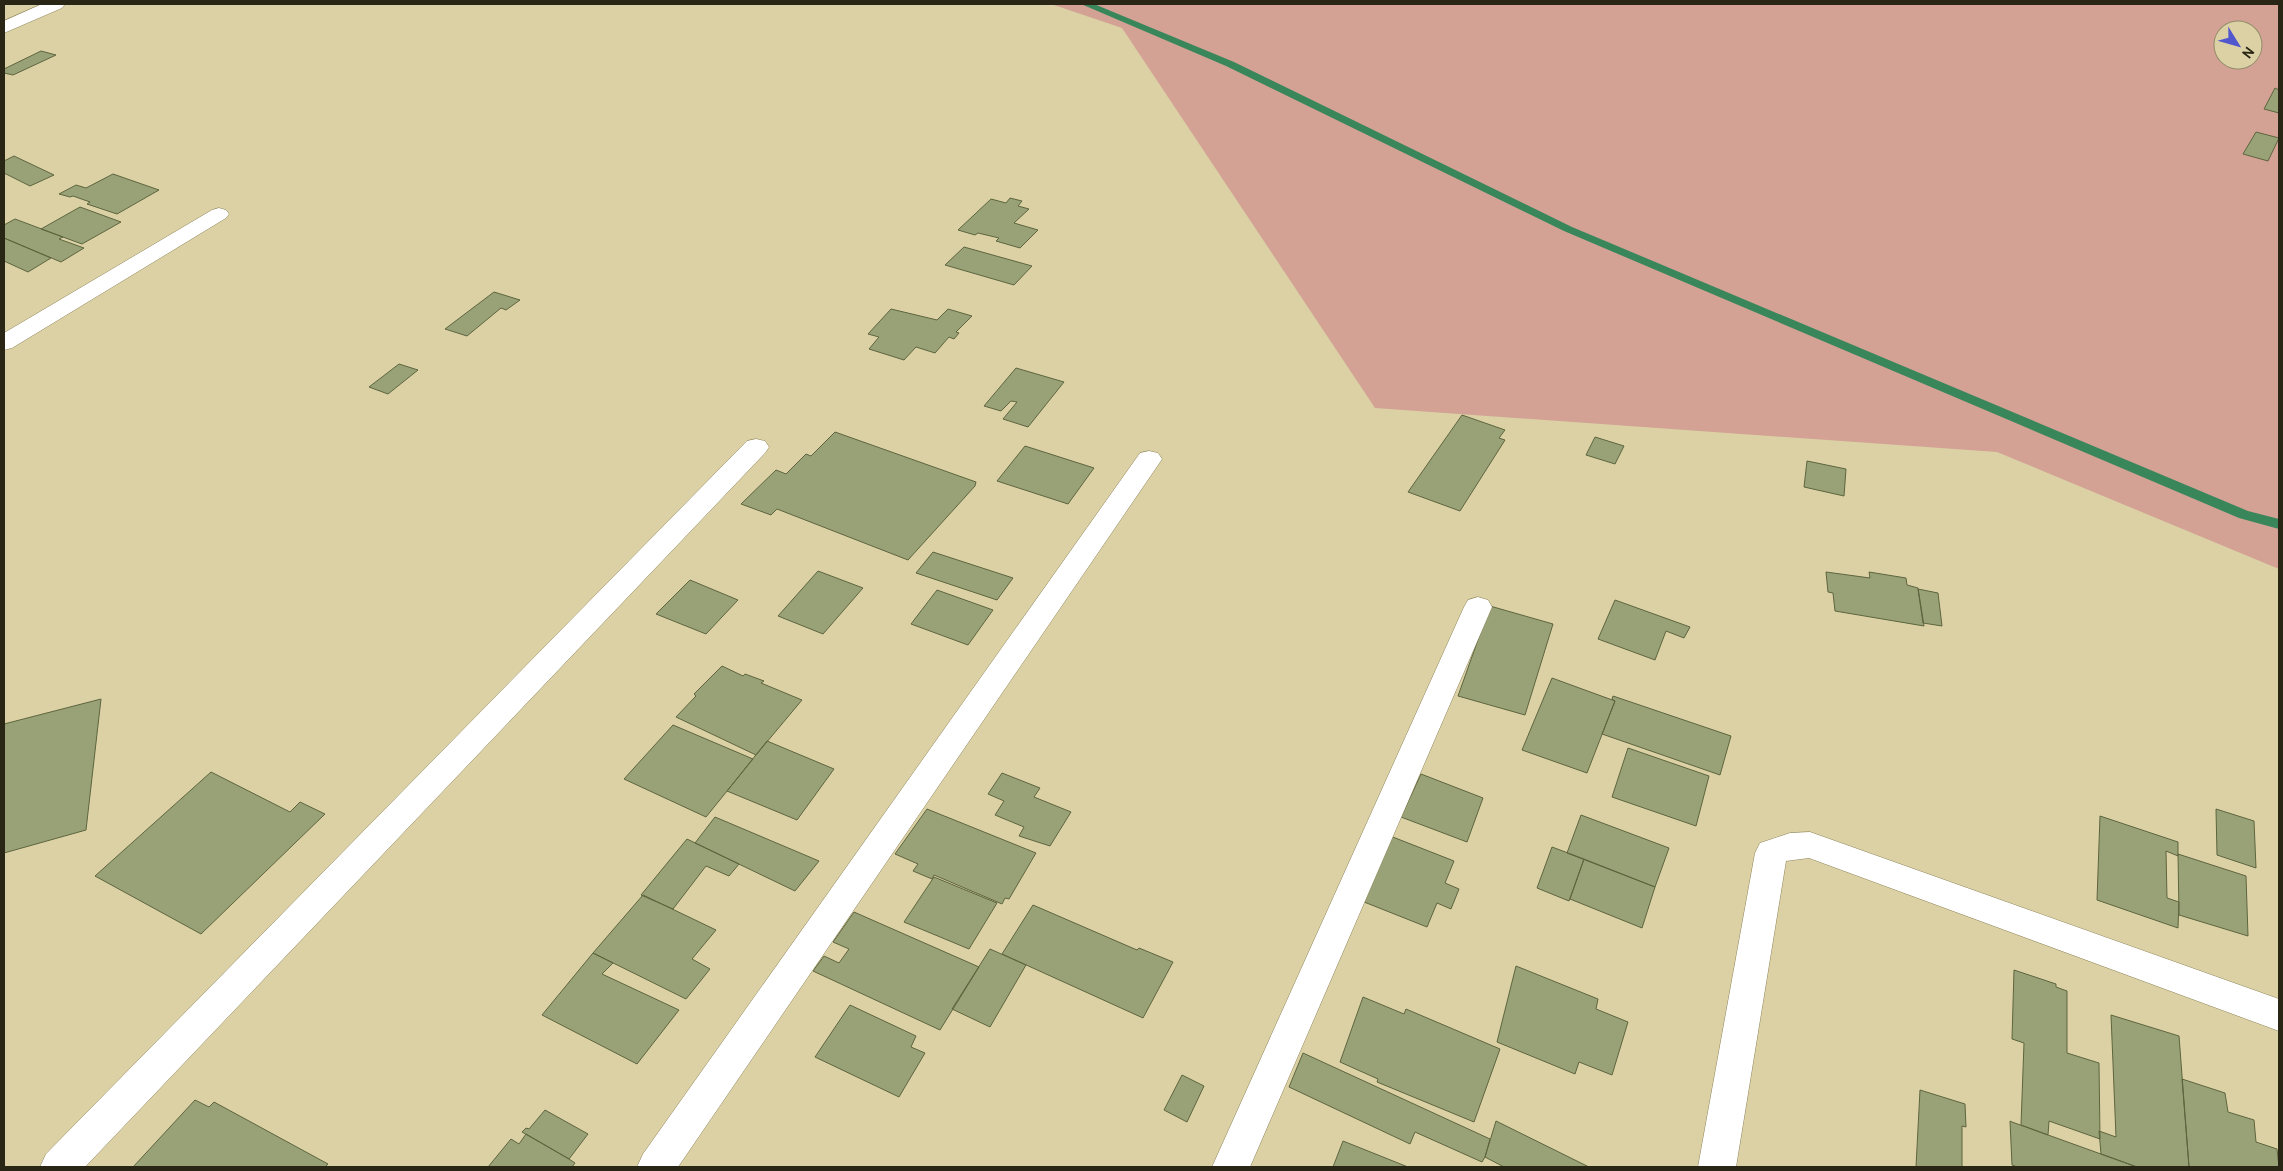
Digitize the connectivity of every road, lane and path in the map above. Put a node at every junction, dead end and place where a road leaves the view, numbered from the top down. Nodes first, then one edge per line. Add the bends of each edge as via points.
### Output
1 (56, 4) edge
2 (4, 28) edge
3 (219, 214) dead end
4 (4, 343) edge
5 (756, 447) dead end
6 (1149, 459) dead end
7 (1478, 607) dead end
8 (2279, 1014) edge
9 (59, 1167) edge
10 (656, 1167) edge
11 (1231, 1167) edge
12 (1717, 1167) edge

1 - 2 street
3 - 4 street
5 - 9 street
6 - 10 street
7 - 11 street
8 - 12 street via 1810,845 1790,846 1770,853

